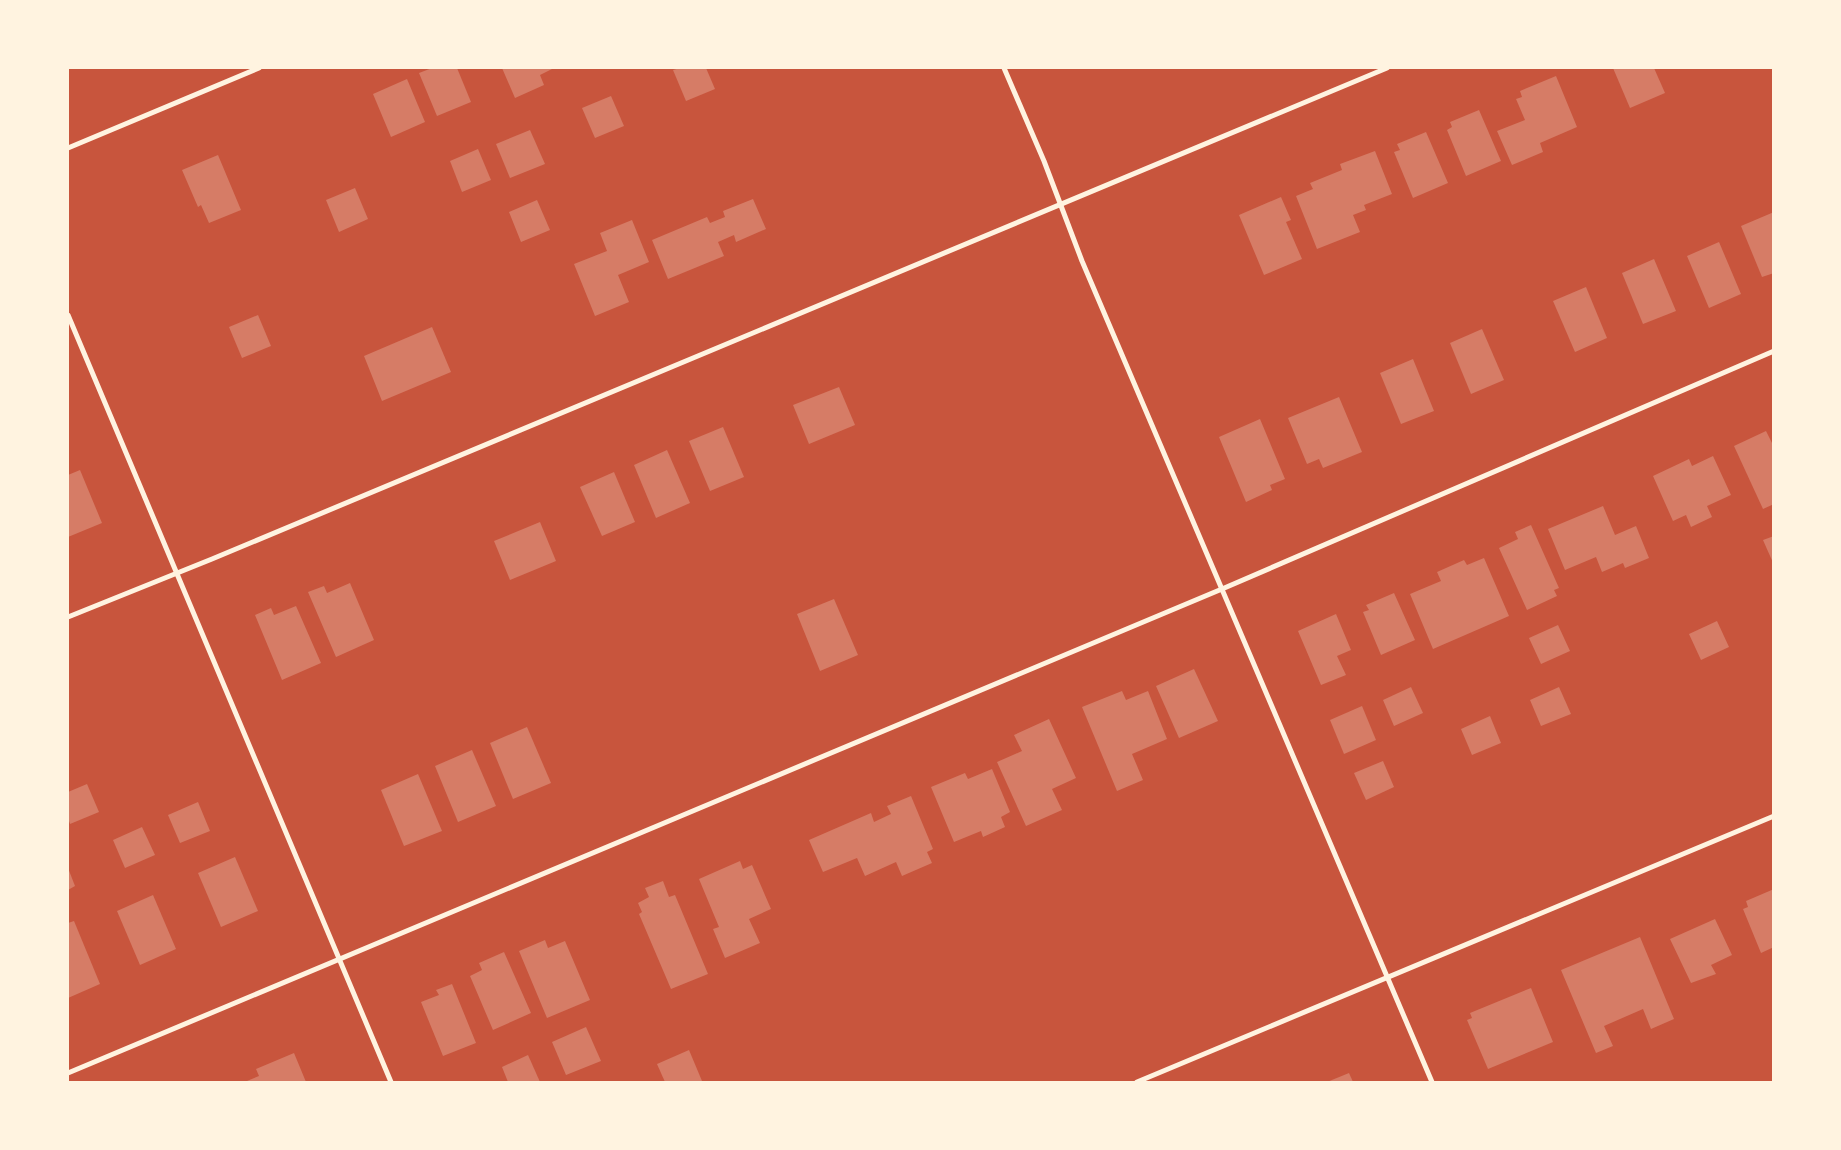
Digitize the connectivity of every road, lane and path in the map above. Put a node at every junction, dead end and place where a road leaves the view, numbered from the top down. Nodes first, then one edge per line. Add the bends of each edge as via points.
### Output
1 (259, 68) edge
2 (1004, 68) edge
3 (1387, 68) edge
4 (68, 148) edge
5 (1060, 204) junction
6 (68, 315) edge
7 (1774, 351) edge
8 (177, 573) junction
9 (1222, 589) junction
10 (68, 616) edge
11 (1774, 816) edge
12 (339, 960) junction
13 (1387, 978) junction
14 (68, 1073) edge
15 (391, 1082) edge
16 (1137, 1082) edge
17 (1432, 1082) edge

1 - 4 street
2 - 5 street
3 - 5 street
5 - 8 street
5 - 9 street
6 - 8 street
7 - 9 street
8 - 10 street
8 - 12 street
9 - 12 street
9 - 13 street
11 - 13 street
12 - 14 street
12 - 15 street
13 - 16 street
13 - 17 street

